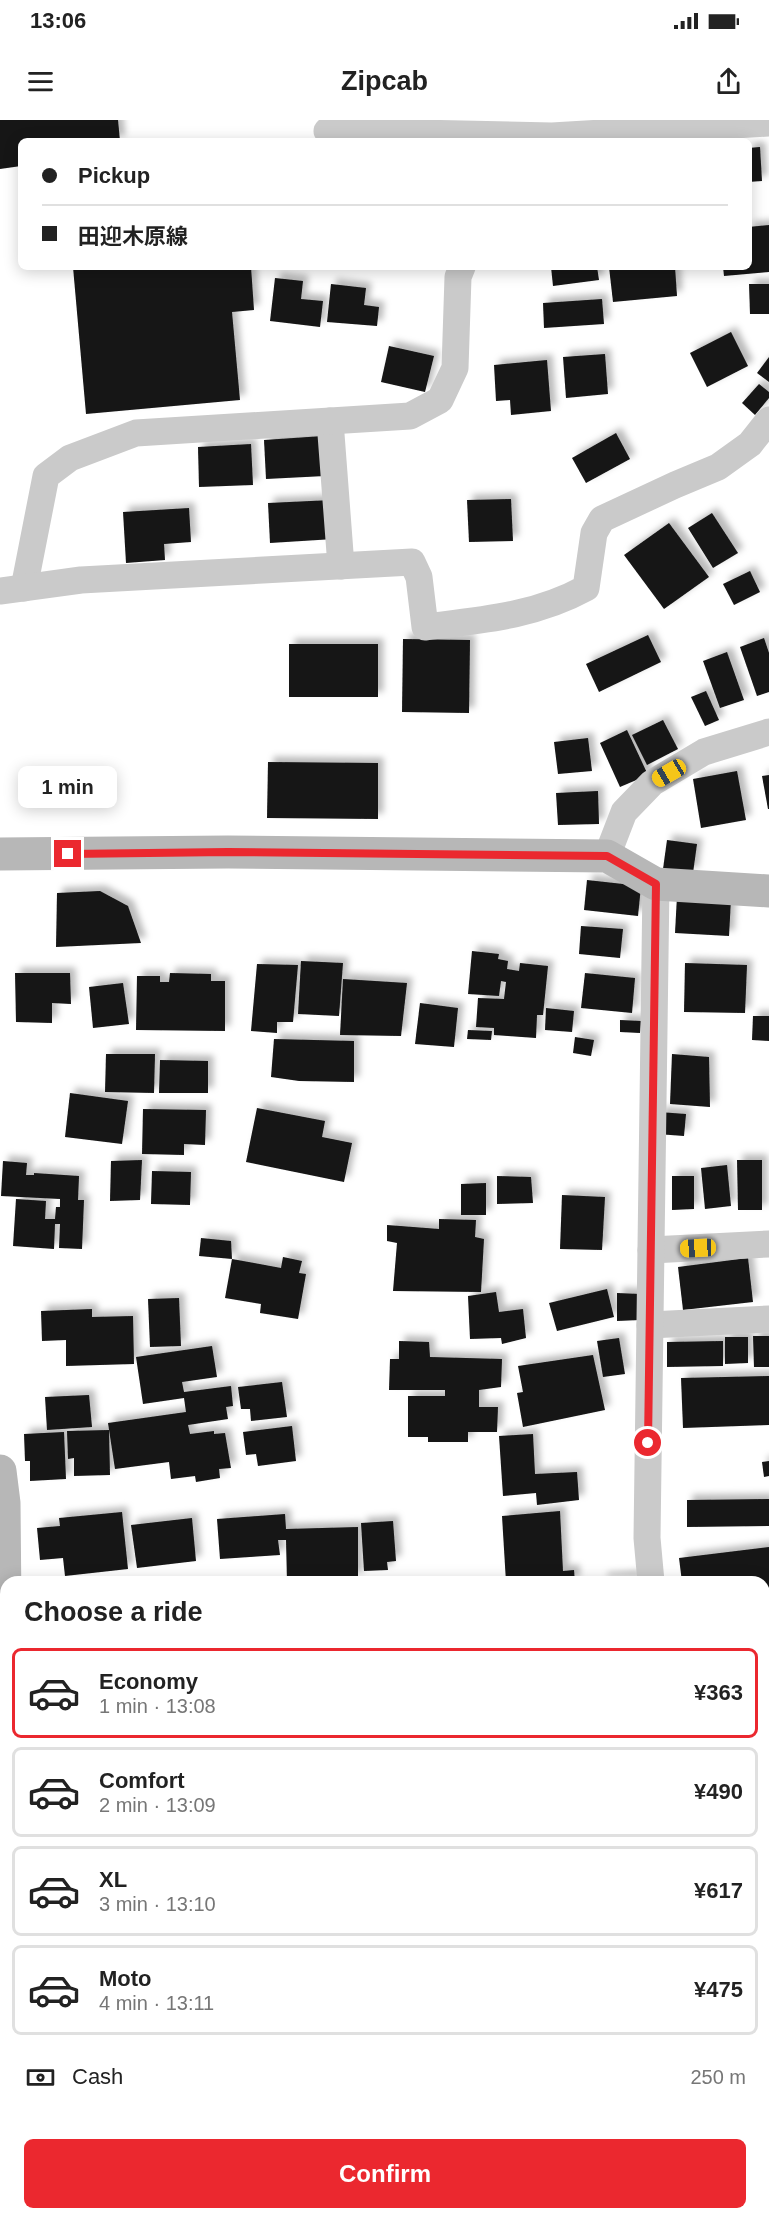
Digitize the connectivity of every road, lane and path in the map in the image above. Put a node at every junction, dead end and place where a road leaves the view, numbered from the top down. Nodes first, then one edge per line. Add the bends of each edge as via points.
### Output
1 (769, 123) edge
2 (327, 131) dead end
3 (552, 132) edge
4 (461, 270) edge
5 (769, 420) edge
6 (330, 421) junction
7 (341, 566) junction
8 (12, 590) edge
9 (769, 732) edge
10 (0, 854) edge
11 (607, 856) junction
12 (656, 884) junction
13 (769, 891) edge
14 (769, 1244) edge
15 (651, 1250) junction
16 (769, 1319) edge
17 (650, 1325) junction
18 (0, 1472) edge
19 (5, 1576) edge
20 (650, 1576) edge

1 - 3 street
2 - 3 street
4 - 6 street via 455,368 440,400 410,416
5 - 7 street via 750,444 718,467 603,519 594,533 586,588 563,601 506,617 425,627 419,577 412,562
6 - 7 street
6 - 8 street via 136,433 70,458 46,476
7 - 8 street via 81,580
9 - 11 street via 704,753 652,783 624,812
10 - 11 main road
11 - 12 main road
12 - 13 main road
12 - 15 street
14 - 15 street
15 - 17 street
16 - 17 street
17 - 20 street via 646,1538
18 - 19 main road

